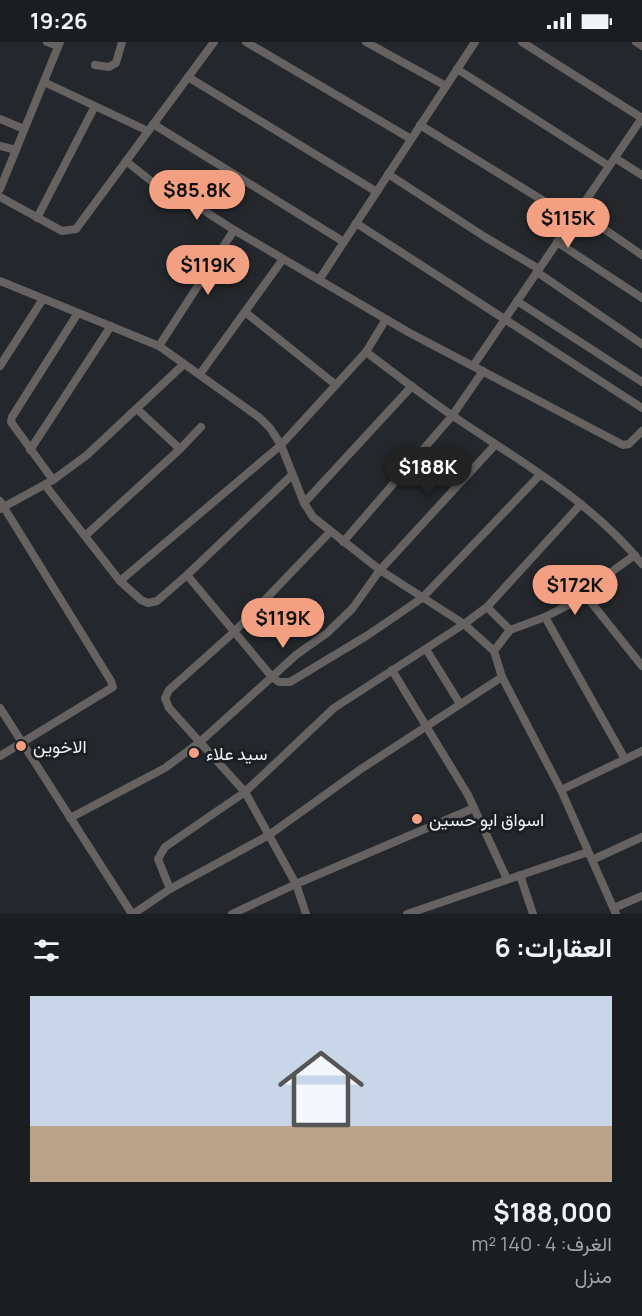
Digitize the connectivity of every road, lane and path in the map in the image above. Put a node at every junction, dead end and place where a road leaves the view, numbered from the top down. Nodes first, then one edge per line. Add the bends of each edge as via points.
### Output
1 (47, 42) edge
2 (122, 42) edge
3 (214, 42) edge
4 (246, 42) edge
5 (366, 42) edge
6 (475, 42) edge
7 (522, 42) edge
8 (636, 42) edge
9 (59, 44) edge
10 (642, 46) edge
11 (94, 65) dead end
12 (457, 69) junction
13 (188, 77) junction
14 (44, 82) junction
15 (446, 86) junction
16 (94, 106) junction
17 (642, 118) edge
18 (0, 119) edge
19 (420, 125) junction
20 (151, 128) junction
21 (24, 129) junction
22 (411, 140) junction
23 (0, 146) edge
24 (16, 150) junction
25 (615, 158) junction
26 (126, 161) junction
27 (609, 166) junction
28 (388, 174) junction
29 (642, 174) edge
30 (0, 189) edge
31 (376, 192) junction
32 (0, 197) edge
33 (576, 215) junction
34 (37, 218) junction
35 (356, 223) junction
36 (234, 230) junction
37 (344, 242) junction
38 (558, 242) junction
39 (642, 255) edge
40 (283, 259) junction
41 (538, 270) junction
42 (0, 280) edge
43 (319, 280) junction
44 (43, 298) junction
45 (642, 298) edge
46 (518, 301) junction
47 (245, 312) junction
48 (78, 313) junction
49 (386, 319) junction
50 (505, 319) junction
51 (111, 326) junction
52 (642, 344) edge
53 (159, 346) junction
54 (366, 352) junction
55 (184, 364) junction
56 (0, 366) edge
57 (473, 366) junction
58 (483, 371) junction
59 (200, 375) junction
60 (642, 382) edge
61 (336, 385) junction
62 (412, 386) junction
63 (642, 408) edge
64 (136, 409) junction
65 (452, 416) junction
66 (201, 427) dead end
67 (642, 431) edge
68 (281, 445) junction
69 (495, 445) junction
70 (180, 449) junction
71 (30, 450) junction
72 (292, 474) junction
73 (540, 475) junction
74 (53, 480) junction
75 (45, 485) junction
76 (304, 503) junction
77 (581, 504) junction
78 (1, 506) edge
79 (330, 532) junction
80 (85, 536) junction
81 (343, 542) junction
82 (635, 555) junction
83 (642, 564) edge
84 (380, 570) junction
85 (187, 575) junction
86 (120, 581) junction
87 (586, 596) junction
88 (422, 598) junction
89 (487, 607) junction
90 (545, 617) junction
91 (464, 624) junction
92 (510, 630) junction
93 (234, 632) junction
94 (426, 649) junction
95 (494, 651) junction
96 (642, 666) edge
97 (392, 670) junction
98 (272, 677) junction
99 (502, 677) junction
100 (460, 704) junction
101 (0, 708) edge
102 (426, 725) junction
103 (200, 742) junction
104 (23, 743) junction
105 (642, 751) edge
106 (0, 756) edge
107 (625, 759) junction
108 (561, 790) junction
109 (245, 792) junction
110 (474, 808) junction
111 (70, 819) junction
112 (269, 836) junction
113 (642, 837) edge
114 (590, 856) junction
115 (520, 875) junction
116 (507, 879) junction
117 (296, 884) junction
118 (170, 889) junction
119 (642, 896) edge
120 (615, 911) edge
121 (133, 914) edge
122 (232, 914) edge
123 (306, 914) edge
124 (407, 914) edge
125 (533, 914) edge

1 - 9 street
2 - 11 street via 116,63 109,67
3 - 13 street
4 - 22 street
5 - 15 street
6 - 12 street
7 - 17 street
8 - 10 street
9 - 14 street
12 - 15 street
12 - 27 street
13 - 20 street
13 - 31 street
14 - 16 street
14 - 21 street
15 - 19 street
16 - 20 street
16 - 34 street
17 - 25 street
18 - 21 street
19 - 22 street
19 - 33 street
20 - 26 street
20 - 37 street
21 - 24 street
22 - 28 street
23 - 24 street
24 - 30 street
25 - 27 street
25 - 29 street
26 - 34 street via 76,229 62,231
26 - 36 street via 156,185
27 - 33 street
28 - 31 street
28 - 41 street
31 - 35 street
32 - 34 street
33 - 38 street
33 - 39 street
35 - 37 street
35 - 50 street
36 - 40 street
36 - 53 street
37 - 43 street
38 - 41 street
38 - 45 street
40 - 43 street
40 - 47 street
41 - 46 street
41 - 52 street
42 - 44 street
43 - 49 street
44 - 48 street
44 - 56 street
46 - 50 street
46 - 60 street
47 - 59 street
47 - 61 street
48 - 51 street
48 - 71 street via 10,422
49 - 54 street
49 - 57 street
50 - 57 street
50 - 63 street
51 - 53 street
51 - 71 street
53 - 55 street
54 - 61 street
54 - 62 street
55 - 59 street
55 - 64 street
57 - 58 street
58 - 65 street
58 - 67 street via 623,445
59 - 68 street via 260,418
61 - 68 street
62 - 65 street
62 - 76 street
64 - 70 street
64 - 74 street via 87,455
65 - 69 street
65 - 81 street
66 - 70 street
68 - 72 street
68 - 86 street
69 - 73 street
69 - 84 street
70 - 80 street
71 - 74 street
72 - 76 street
72 - 85 street
73 - 77 street
73 - 88 street
74 - 75 street
75 - 78 street
75 - 80 street
76 - 79 street
77 - 82 street
77 - 89 street
78 - 104 street via 112,687
79 - 81 street
79 - 93 street
80 - 86 street
81 - 84 street
82 - 83 street
82 - 87 street
84 - 88 street
84 - 98 street via 339,622
85 - 86 street via 157,601 148,603
85 - 93 street
87 - 90 street
87 - 96 street
88 - 91 street
88 - 98 street via 295,680 284,683
89 - 91 street
89 - 92 street
90 - 92 street
90 - 107 street
91 - 94 street
91 - 95 street
92 - 95 street
93 - 98 street
93 - 103 street via 169,690 165,698
94 - 97 street
94 - 100 street
95 - 99 street
97 - 102 street
97 - 109 street via 334,708
98 - 103 street
99 - 100 street
99 - 108 street
100 - 102 street
101 - 104 street
102 - 110 street
102 - 112 street
103 - 109 street
103 - 111 street via 165,768
104 - 106 street
104 - 111 street
105 - 107 street
107 - 108 street
108 - 114 street
109 - 112 street
109 - 118 street via 159,853
110 - 116 street
110 - 117 street
111 - 121 street
112 - 117 street
112 - 118 street
113 - 114 street
114 - 115 street
114 - 120 street
115 - 116 street
115 - 125 street
116 - 124 street
117 - 122 street
117 - 123 street
118 - 121 street
119 - 120 street

